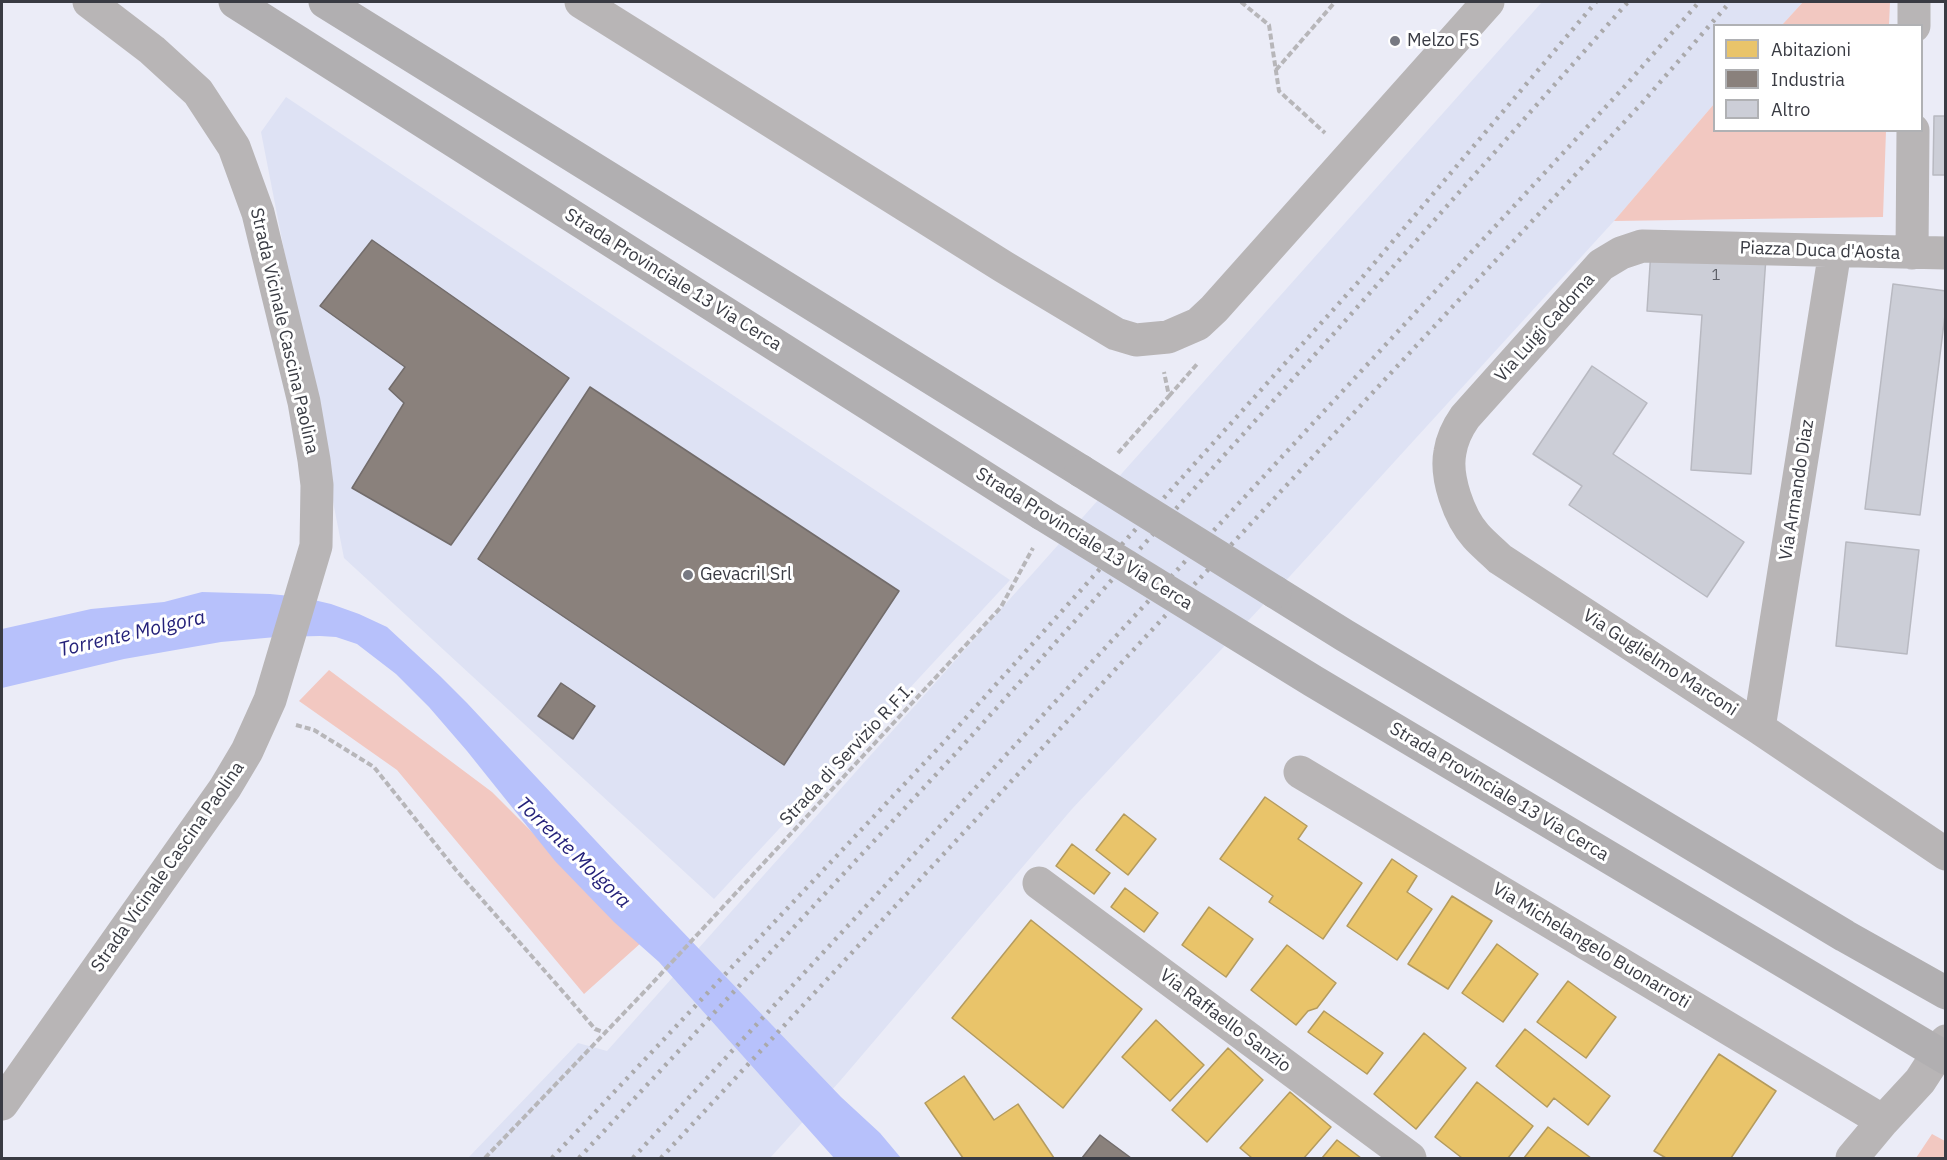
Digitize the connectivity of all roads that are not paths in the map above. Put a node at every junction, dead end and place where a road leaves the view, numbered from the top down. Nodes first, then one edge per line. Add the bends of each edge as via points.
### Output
1 (89, 2) edge
2 (235, 2) edge
3 (325, 2) edge
4 (581, 2) edge
5 (1488, 2) edge
6 (1914, 2) edge
7 (1914, 24) edge
8 (1913, 132) edge
9 (1642, 246) joint
10 (1835, 251) junction
11 (1946, 253) edge
12 (1912, 254) junction
13 (1459, 425) joint
14 (1759, 728) junction
15 (1300, 772) dead end
16 (1946, 854) edge
17 (1040, 883) dead end
18 (1946, 993) edge
19 (1946, 1041) edge
20 (1946, 1058) edge
21 (2, 1104) edge
22 (1883, 1120) junction
23 (1410, 1158) edge
24 (1852, 1158) edge

1 - 21 street, Strada Vicinale Cascina Paolina via 152,50 198,92 234,147 258,213 304,402 317,485 316,546 270,700 247,751 225,788
2 - 20 main road, Strada Provinciale 13 Via Cerca, bridge via 1040,528 1313,681
3 - 18 main road, bridge via 1344,635
4 - 5 street via 994,261 1116,334 1136,340 1176,334 1198,324 1214,309
6 - 7 street
8 - 12 street, Piazza Duca d'Aosta
9 - 10 street, Piazza Duca d'Aosta
9 - 13 street, Via Luigi Cadorna via 1601,265
10 - 12 street, Piazza Duca d'Aosta
10 - 14 street, Via Armando Diaz
11 - 12 street
13 - 14 street, Via Guglielmo Marconi via 1450,453 1450,475 1460,509 1475,535 1500,559
14 - 16 street, Via Guglielmo Marconi
15 - 22 street, Via Michelangelo Buonarroti
17 - 23 street, Via Raffaello Sanzio
19 - 22 street via 1920,1081
22 - 24 street

